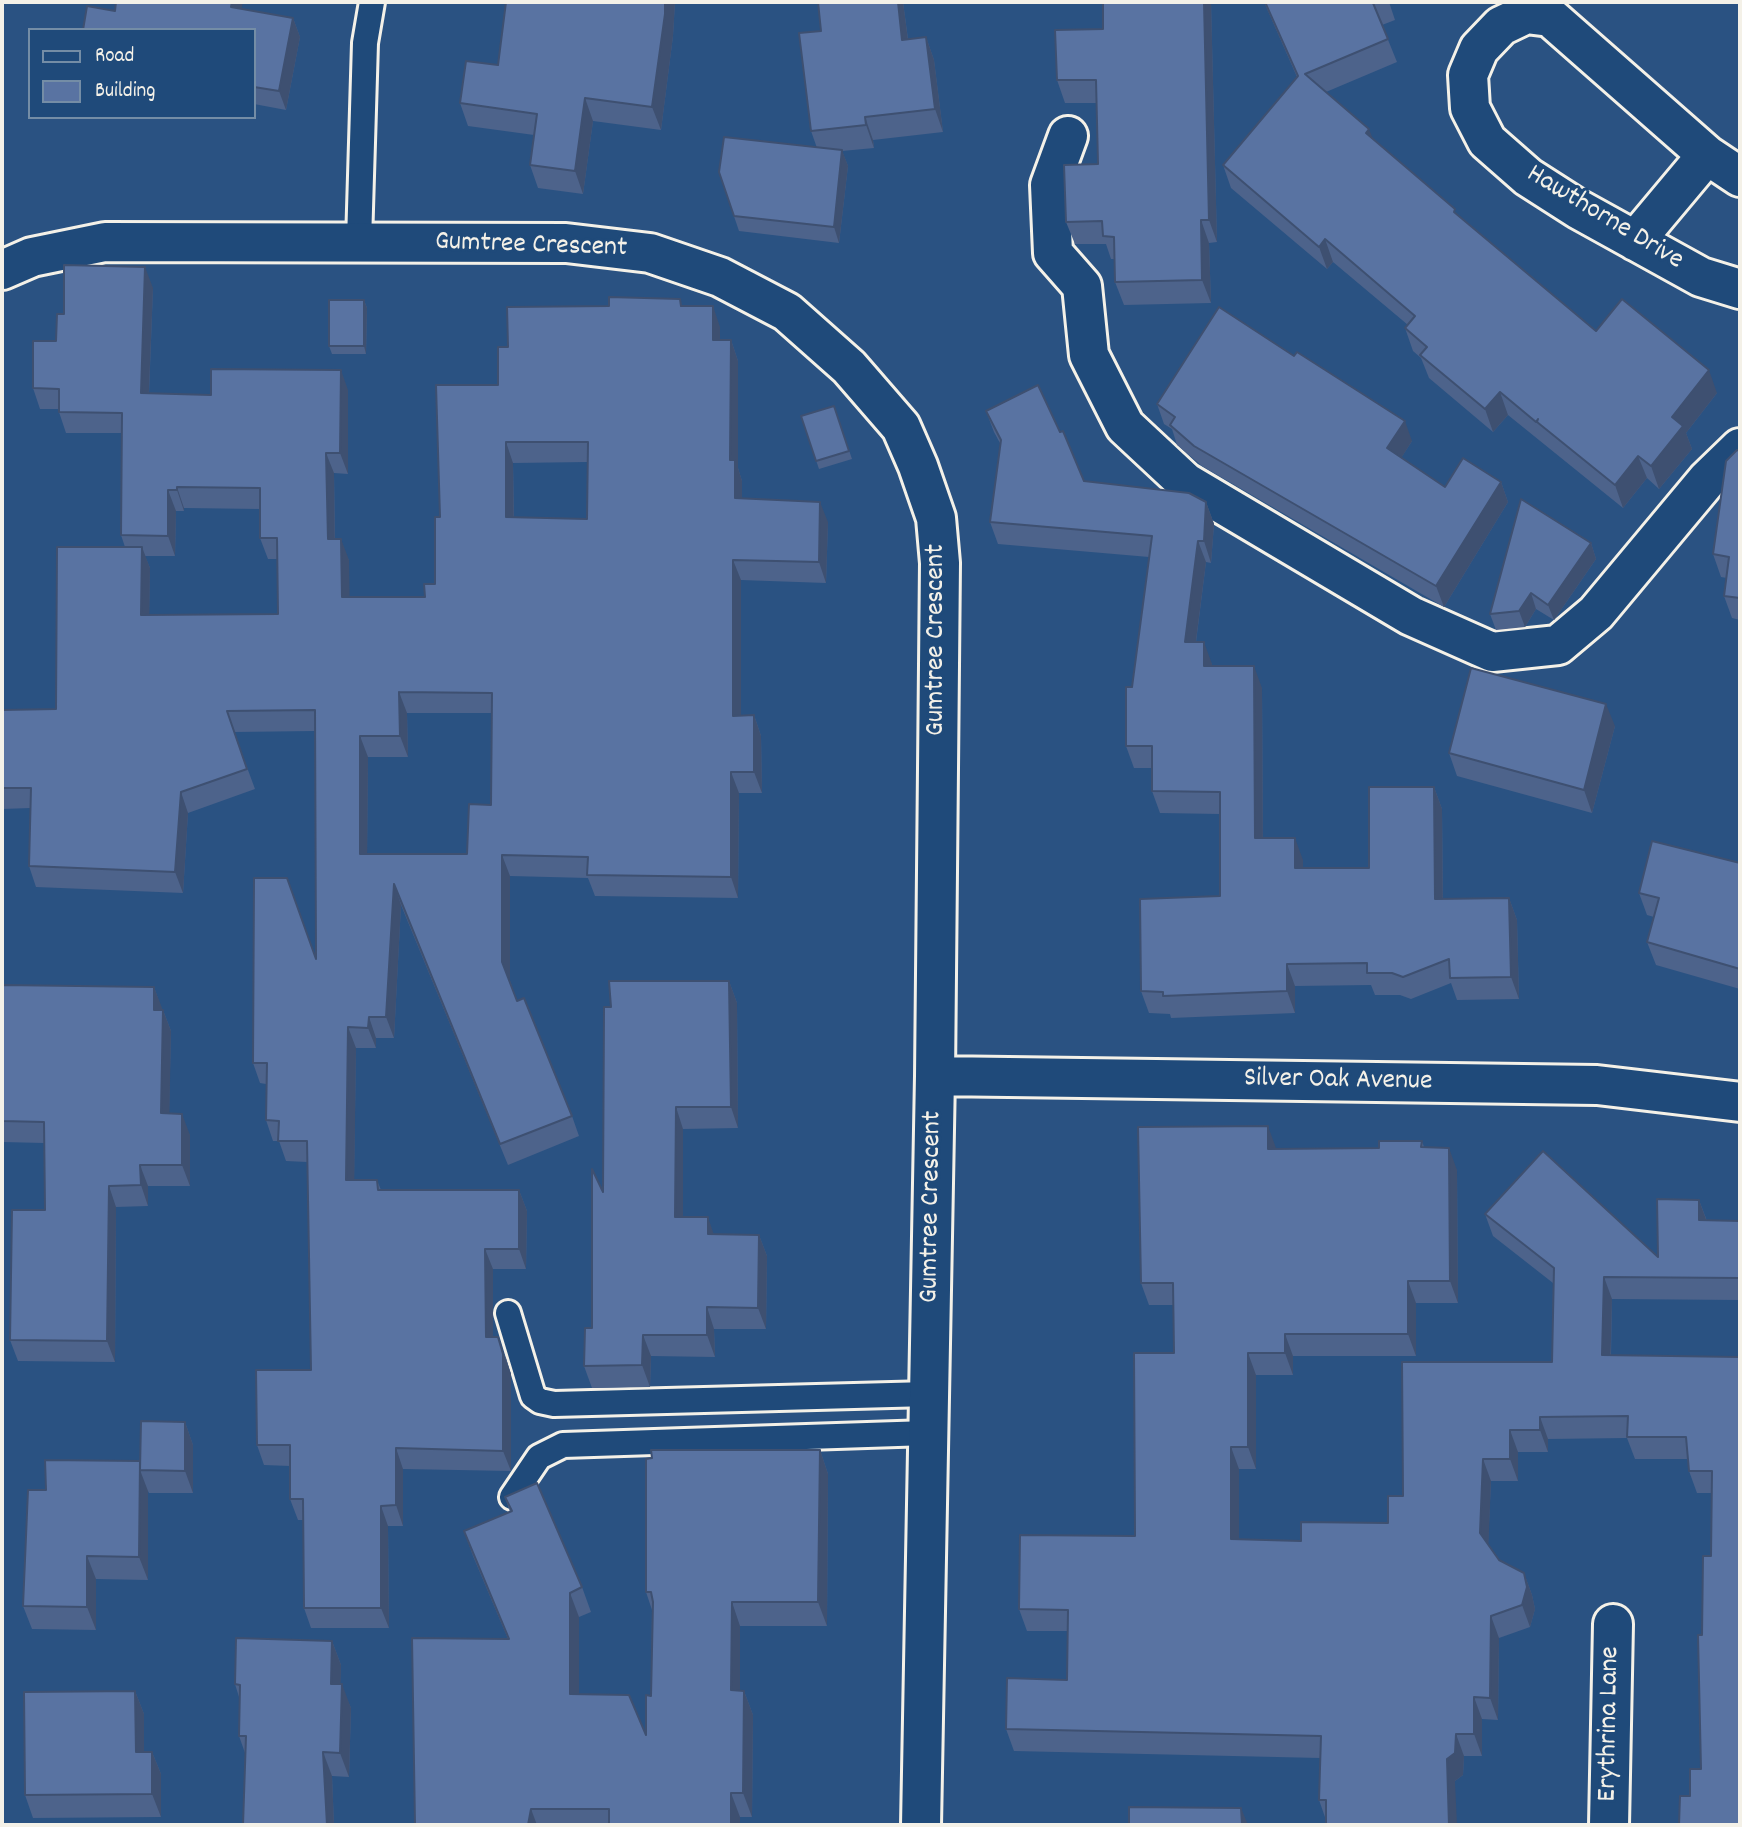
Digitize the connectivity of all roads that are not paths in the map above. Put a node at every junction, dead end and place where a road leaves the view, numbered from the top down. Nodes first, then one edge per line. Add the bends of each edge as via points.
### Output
1 (372, 2) edge
2 (1542, 9) edge
3 (1068, 136) dead end
4 (1707, 156) junction
5 (1740, 177) edge
6 (1635, 241) junction
7 (359, 242) junction
8 (2, 271) edge
9 (1740, 289) edge
10 (1740, 448) edge
11 (935, 1076) junction
12 (1740, 1102) edge
13 (509, 1313) dead end
14 (929, 1394) junction
15 (929, 1433) junction
16 (512, 1497) edge
17 (1613, 1623) dead end
18 (921, 1825) edge
19 (1609, 1825) edge

1 - 7 lane via 365,43
2 - 4 street, Hawthorne Drive
2 - 6 street, Hawthorne Drive via 1502,26 1479,49 1468,75 1470,108 1487,141 1528,177
3 - 10 street via 1050,185 1053,253 1082,286 1089,355 1125,426 1185,482 1411,616 1492,652 1558,645 1596,614 1707,480
4 - 5 street, Hawthorne Drive
4 - 6 street
6 - 9 street, Hawthorne Drive via 1701,277
7 - 8 street, Gumtree Crescent via 105,242 32,257
7 - 11 street, Gumtree Crescent via 566,243 650,253 720,277 787,312 849,367 901,426 936,518 940,563
11 - 12 street, Silver Oak Avenue via 1597,1085
11 - 14 street, Gumtree Crescent
13 - 14 lane via 533,1396 554,1404
14 - 15 street, Gumtree Crescent
15 - 16 lane via 563,1445 539,1457
15 - 18 street, Gumtree Crescent
17 - 19 street, Erythrina Lane

